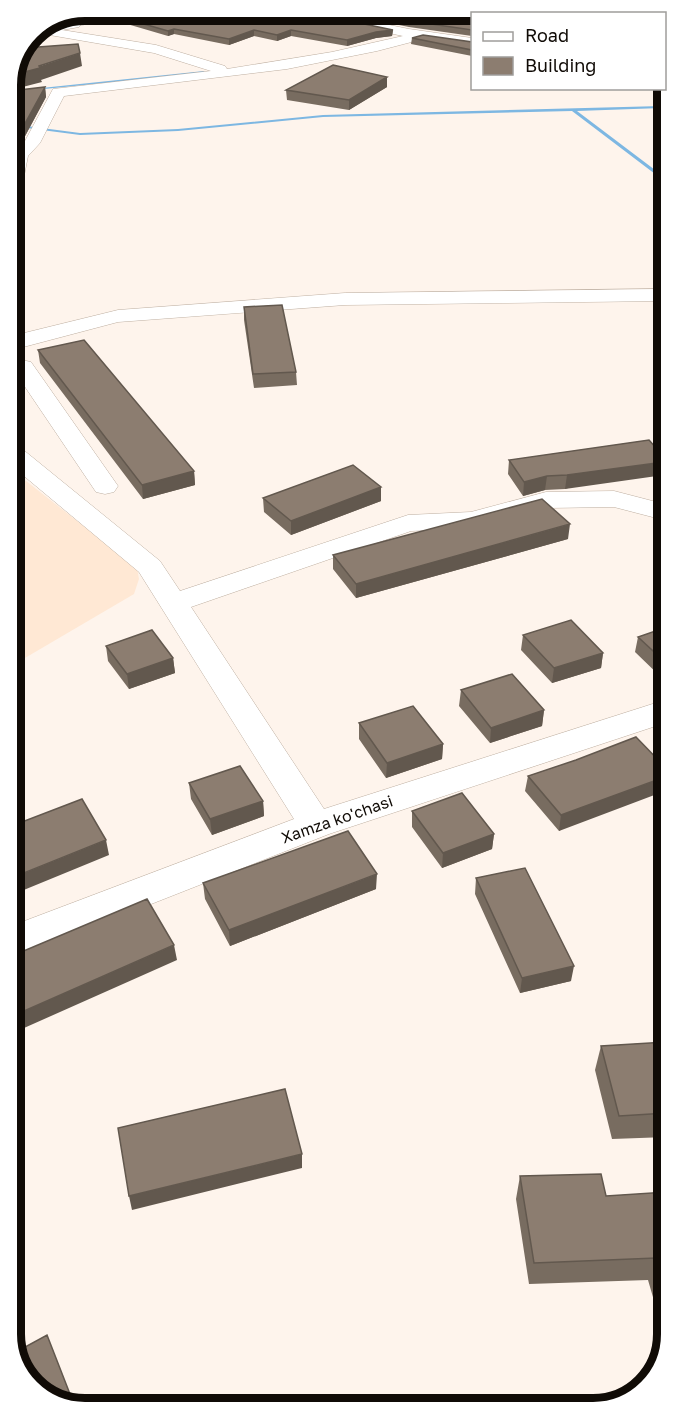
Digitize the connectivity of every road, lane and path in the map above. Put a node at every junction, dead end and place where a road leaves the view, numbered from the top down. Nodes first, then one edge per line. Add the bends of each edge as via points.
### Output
1 (353, 21) edge
2 (74, 24) dead end
3 (59, 26) edge
4 (49, 32) edge
5 (422, 35) junction
6 (471, 42) edge
7 (228, 72) junction
8 (21, 154) edge
9 (657, 295) edge
10 (21, 341) edge
11 (21, 367) edge
12 (21, 460) edge
13 (105, 486) dead end
14 (657, 510) edge
15 (172, 604) junction
16 (657, 714) edge
17 (316, 825) junction
18 (21, 939) edge

1 - 5 street
2 - 3 street
4 - 7 street via 156,49
5 - 6 street
5 - 7 street via 369,50
7 - 8 street via 58,92 32,143
9 - 10 street via 345,299 118,316
11 - 13 street
12 - 15 street via 150,567
14 - 15 street via 614,499 546,500 472,520 408,523
15 - 17 street
16 - 17 street, Xamza ko'chasi
17 - 18 street, Xamza ko'chasi

